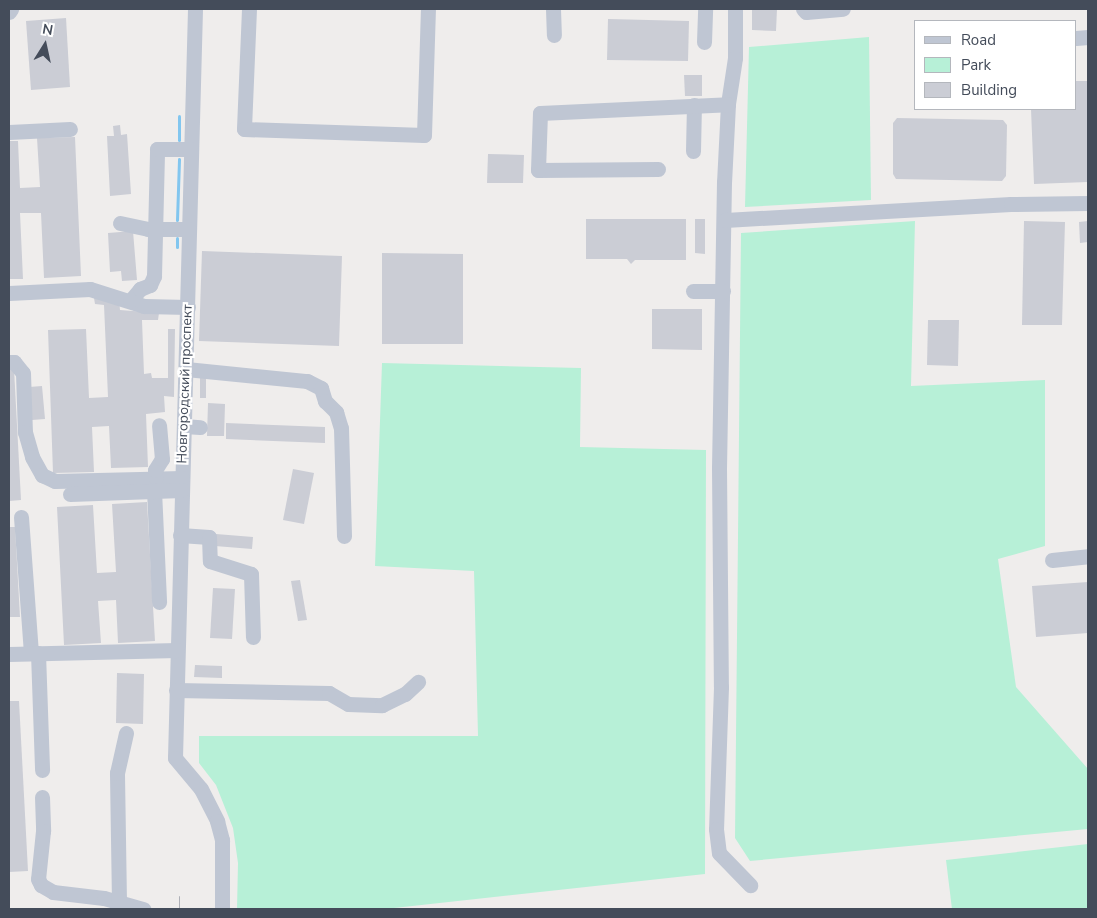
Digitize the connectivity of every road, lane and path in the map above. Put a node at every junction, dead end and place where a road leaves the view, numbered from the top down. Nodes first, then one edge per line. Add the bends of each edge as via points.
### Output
1 (11, 9) edge
2 (195, 9) edge
3 (250, 9) edge
4 (428, 9) edge
5 (553, 9) edge
6 (705, 9) edge
7 (735, 9) edge
8 (803, 9) edge
9 (843, 9) edge
10 (9, 12) edge
11 (554, 35) dead end
12 (704, 42) dead end
13 (728, 104) junction
14 (694, 106) junction
15 (70, 129) dead end
16 (9, 132) edge
17 (191, 149) junction
18 (693, 151) dead end
19 (658, 170) dead end
20 (1088, 203) edge
21 (725, 220) junction
22 (120, 223) dead end
23 (156, 229) junction
24 (189, 229) junction
25 (693, 291) dead end
26 (723, 291) junction
27 (9, 292) edge
28 (130, 301) junction
29 (188, 307) junction
30 (9, 362) edge
31 (186, 369) junction
32 (159, 424) dead end
33 (184, 426) junction
34 (200, 427) dead end
35 (155, 484) junction
36 (182, 484) junction
37 (70, 494) dead end
38 (21, 517) dead end
39 (180, 535) junction
40 (344, 536) dead end
41 (1088, 556) edge
42 (1052, 560) dead end
43 (159, 602) dead end
44 (253, 637) dead end
45 (177, 650) junction
46 (9, 653) edge
47 (35, 653) junction
48 (418, 682) dead end
49 (176, 690) junction
50 (126, 733) dead end
51 (42, 770) dead end
52 (42, 797) dead end
53 (750, 886) dead end
54 (119, 902) junction
55 (143, 909) edge
56 (222, 909) edge

1 - 10 street
2 - 17 street, Новгородский проспект
3 - 4 street via 244,128 424,136
5 - 11 street
6 - 12 street
7 - 13 street via 735,58
8 - 9 street via 806,12
13 - 14 street
13 - 21 street
14 - 18 street
14 - 19 street via 540,113 538,170
15 - 16 street
17 - 23 street via 157,149
17 - 24 street, Новгородский проспект
20 - 21 street via 1012,204
21 - 26 street
22 - 23 street
23 - 24 street
23 - 28 street via 154,276 150,285 140,289
24 - 29 street, Новгородский проспект
25 - 26 street
26 - 53 street via 719,468 721,687 716,829 719,852 732,870
27 - 28 street via 90,289
28 - 29 street via 144,306
29 - 31 street, Новгородский проспект
30 - 35 street via 14,362 23,374 25,432 32,457 42,475 55,482
31 - 33 street, Новгородский проспект
31 - 40 street via 307,381 321,388 325,401 336,412 341,428
32 - 35 street via 162,459 155,470
33 - 34 street
33 - 36 street, Новгородский проспект
35 - 36 street
35 - 37 street
35 - 43 street
36 - 39 street, Новгородский проспект
38 - 47 street
39 - 44 street via 209,537 210,561 251,574
39 - 45 street, Новгородский проспект
41 - 42 street
45 - 47 street
45 - 49 street, Новгородский проспект
46 - 47 street
47 - 51 street
48 - 49 street via 405,694 382,705 348,704 329,693
49 - 56 street, Новгородский проспект via 175,758 201,789 217,821 222,840
50 - 54 street via 117,773
52 - 54 street via 43,832 38,879 42,885 53,892
54 - 55 street

